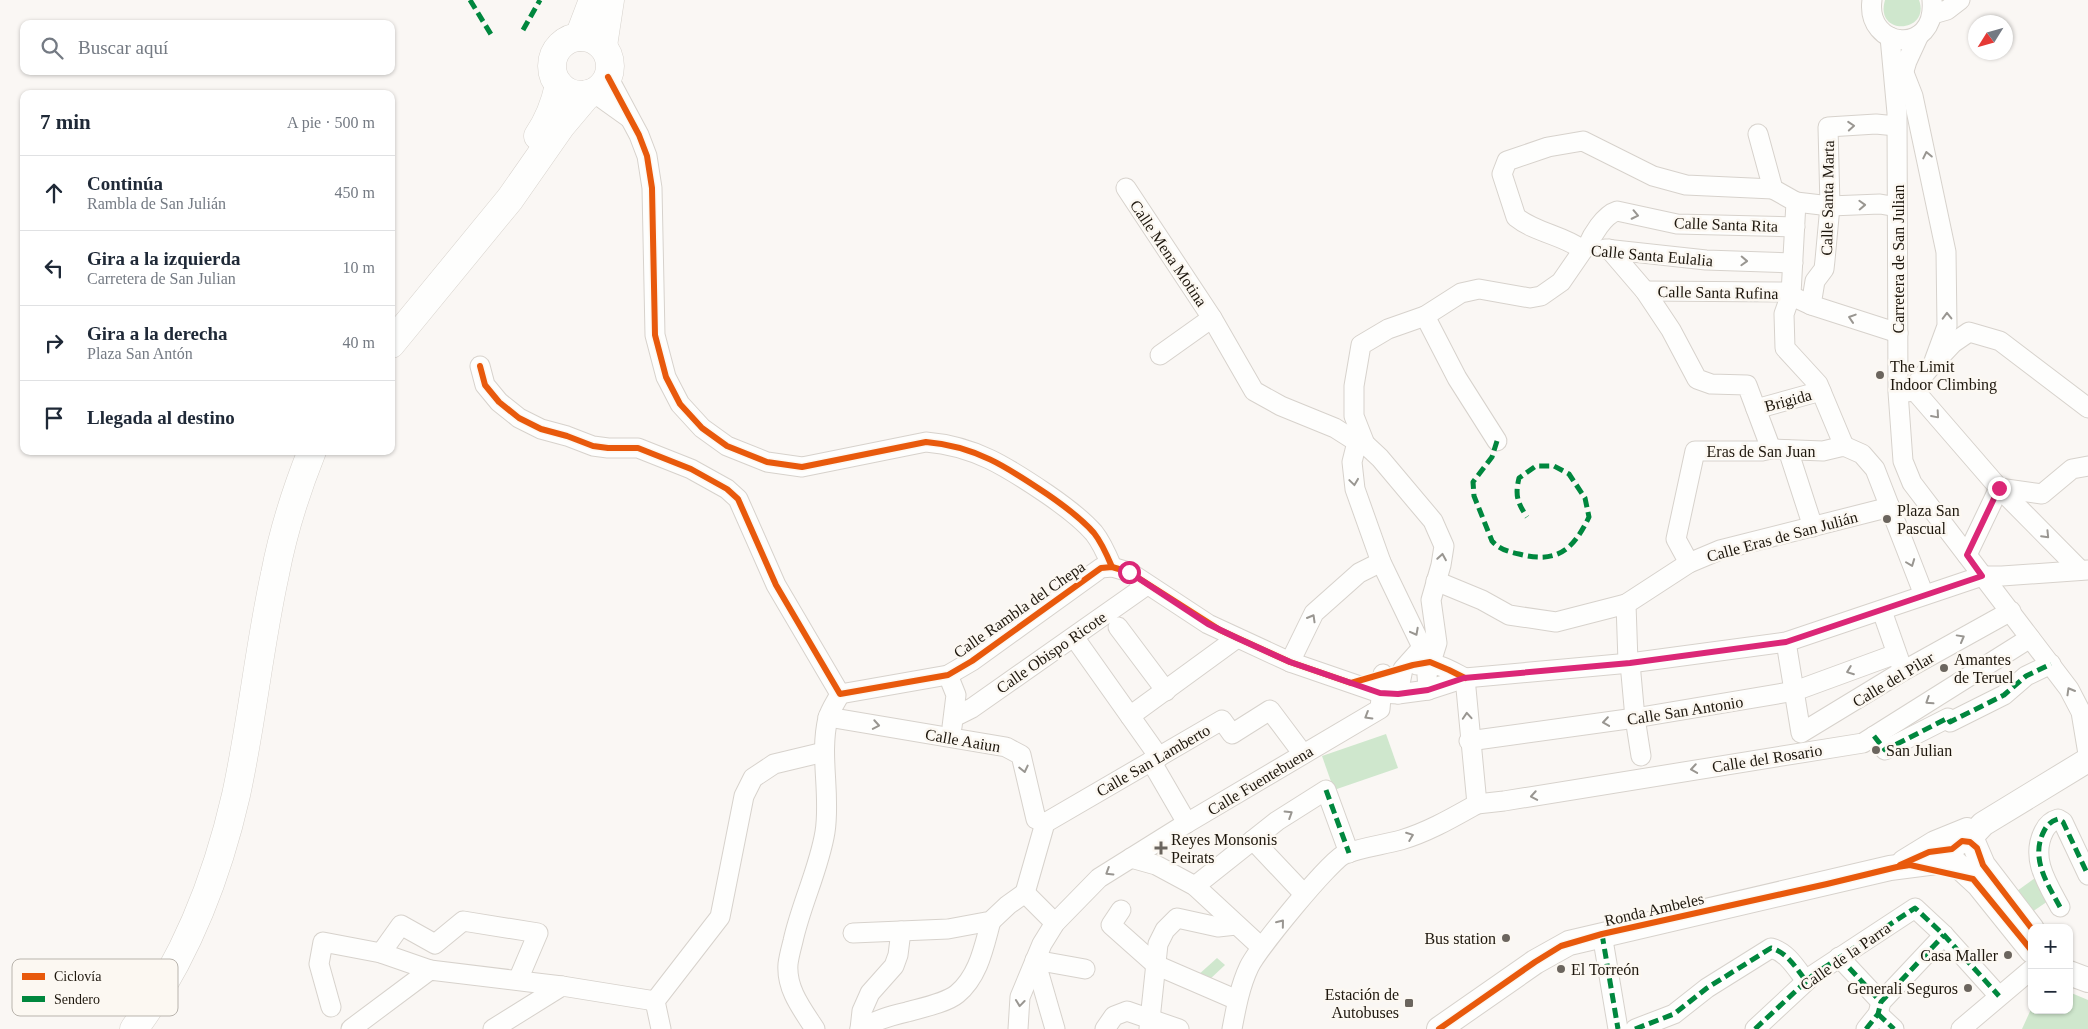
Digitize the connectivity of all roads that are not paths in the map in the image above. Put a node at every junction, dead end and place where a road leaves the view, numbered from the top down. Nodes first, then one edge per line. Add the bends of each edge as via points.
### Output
1 (593, 0) edge
2 (610, 0) edge
3 (1872, 0) edge
4 (1960, 0) edge
5 (1933, 7) edge
6 (1919, 35) junction
7 (1890, 37) junction
8 (591, 42) junction
9 (1904, 73) junction
10 (559, 85) junction
11 (597, 88) junction
12 (1896, 97) junction
13 (1896, 126) junction
14 (1758, 134) dead end
15 (1126, 188) dead end
16 (1773, 189) junction
17 (1796, 202) junction
18 (1830, 206) junction
19 (1897, 207) junction
20 (1795, 227) junction
21 (1585, 249) junction
22 (1609, 249) junction
23 (1793, 263) junction
24 (1645, 290) junction
25 (1792, 294) junction
26 (1811, 305) junction
27 (395, 315) edge
28 (1425, 316) junction
29 (1212, 318) junction
30 (1898, 333) junction
31 (395, 339) edge
32 (1160, 356) dead end
33 (1933, 364) junction
34 (480, 366) dead end
35 (1907, 391) junction
36 (1821, 392) junction
37 (2088, 408) edge
38 (1756, 409) junction
39 (1497, 440) dead end
40 (1361, 443) junction
41 (1844, 446) junction
42 (1780, 449) junction
43 (310, 455) edge
44 (326, 455) edge
45 (1903, 461) junction
46 (2088, 466) edge
47 (1875, 468) junction
48 (1999, 488) junction
49 (1890, 507) junction
50 (1813, 527) junction
51 (1967, 555) junction
52 (1381, 562) junction
53 (1689, 563) junction
54 (1112, 567) junction
55 (2084, 570) edge
56 (1982, 576) junction
57 (1436, 581) junction
58 (1147, 585) junction
59 (1924, 595) junction
60 (1626, 604) junction
61 (1882, 611) junction
62 (2011, 611) junction
63 (1118, 627) dead end
64 (1074, 637) junction
65 (1237, 638) junction
66 (2030, 638) junction
67 (1786, 642) junction
68 (1896, 654) junction
69 (1290, 662) junction
70 (1430, 662) junction
71 (1629, 663) junction
72 (2051, 664) junction
73 (1403, 669) junction
74 (1903, 671) junction
75 (948, 675) junction
76 (1464, 678) junction
77 (1387, 687) junction
78 (1428, 690) junction
79 (1166, 691) junction
80 (1795, 691) junction
81 (840, 694) junction
82 (1130, 716) junction
83 (828, 717) junction
84 (954, 717) junction
85 (1635, 718) junction
86 (1874, 736) junction
87 (951, 738) junction
88 (1469, 741) junction
89 (824, 752) junction
90 (1303, 754) junction
91 (2088, 754) edge
92 (1641, 756) dead end
93 (1155, 759) junction
94 (2088, 760) edge
95 (2088, 776) edge
96 (1477, 804) junction
97 (1045, 823) junction
98 (1187, 823) junction
99 (1253, 840) junction
100 (1970, 851) junction
101 (1349, 852) junction
102 (1131, 858) junction
103 (1904, 864) junction
104 (2088, 875) edge
105 (1195, 886) junction
106 (1025, 893) junction
107 (1304, 894) junction
108 (2060, 907) dead end
109 (1121, 910) dead end
110 (990, 921) junction
111 (1055, 923) junction
112 (1236, 924) junction
113 (2028, 924) edge
114 (901, 931) junction
115 (853, 932) dead end
116 (1602, 934) junction
117 (1944, 935) junction
118 (2028, 945) edge
119 (1261, 947) junction
120 (381, 954) junction
121 (1838, 957) junction
122 (2073, 957) edge
123 (178, 959) edge
124 (1035, 960) junction
125 (2088, 963) edge
126 (1156, 965) junction
127 (1085, 969) dead end
128 (430, 970) junction
129 (2028, 972) edge
130 (2073, 974) edge
131 (518, 980) junction
132 (2088, 980) edge
133 (1806, 981) junction
134 (562, 986) junction
135 (178, 988) edge
136 (1999, 996) junction
137 (1237, 1000) junction
138 (656, 1001) junction
139 (331, 1006) dead end
140 (1880, 1008) junction
141 (144, 1016) edge
142 (162, 1016) edge
143 (1150, 1023) edge
144 (1981, 1023) edge
145 (134, 1029) edge
146 (152, 1029) edge
147 (351, 1029) edge
148 (493, 1029) edge
149 (660, 1029) edge
150 (815, 1029) edge
151 (860, 1029) edge
152 (1018, 1029) edge
153 (1055, 1029) edge
154 (1105, 1029) edge
155 (1179, 1029) edge
156 (1232, 1029) edge
157 (1440, 1029) edge
158 (1618, 1029) edge
159 (1635, 1029) edge
160 (1755, 1029) edge
161 (1866, 1029) edge
162 (1894, 1029) edge
163 (1961, 1029) edge

1 - 8 highway
2 - 8 highway
3 - 7 street via 1874,22
4 - 5 street via 1947,10
5 - 6 street, Carretera de San Julian via 1926,30
6 - 7 street via 1910,39
6 - 9 street, Carretera de San Julian
7 - 12 street, Carretera de San Julian
8 - 10 highway via 564,43 554,57 552,67
8 - 11 highway via 610,61
9 - 12 street, Carretera de San Julian
33 -> 9 street via 1947,326 1946,252 1913,96
10 - 11 highway via 572,94
10 - 27 highway via 548,122 497,192
11 - 31 highway via 561,126 510,200
11 - 54 street via 631,120 648,156 652,188 655,335 666,376 680,404 702,428 727,446 767,462 802,468 926,442 977,453 1008,467 1060,503 1093,533 1105,549
12 - 13 street, Carretera de San Julian
18 -> 13 street, Calle Santa Marta via 1828,127
13 - 19 street, Carretera de San Julian
14 - 16 street
15 - 29 street, Calle Mena Motina
16 - 17 street
16 - 21 street, Calle Santa Eulalia via 1678,183 1652,176 1583,141 1548,148 1505,164 1502,174 1516,217
17 - 18 street
17 - 20 street
18 -> 19 street via 1880,204
18 - 26 street, Calle Santa Marta via 1824,269 1815,281
19 - 30 street, Carretera de San Julian
21 -> 20 street, Calle Santa Rita via 1595,232 1617,211 1677,224
20 - 23 street
21 - 22 street, Calle Santa Eulalia
21 - 28 street via 1561,282 1541,296 1530,298 1479,288 1461,294
22 -> 23 street, Calle Santa Eulalia via 1706,260
22 - 24 street, Calle Santa Rufina
23 - 25 street
24 - 25 street, Calle Santa Rufina
24 - 38 street via 1697,379 1711,384 1747,385
25 - 26 street, Calle Santa Rufina
25 - 36 street via 1784,314 1785,348 1818,384
30 -> 26 street, Calle Santa Rufina
28 - 39 street via 1457,378
28 - 40 street via 1388,329 1361,346 1354,386 1354,416
29 - 32 street, Calle Mena Motina
29 - 40 street, Calle Mena Motina via 1254,391
30 - 35 street, Carretera de San Julian
33 - 35 street
33 - 37 street via 1952,343 1969,332 2000,341
34 - 81 street via 485,385 499,402 519,418 541,429 593,446 638,448 726,488 738,500 776,584
35 - 45 street, Carretera de San Julian
35 -> 48 street
36 - 38 street, Brigida
36 - 41 street
38 - 42 street
40 -> 52 street via 1352,462 1355,489
57 -> 40 street, Calle Mena Motina via 1444,546 1433,521 1380,458
41 - 42 street, Eras de San Juan via 1823,452
41 - 47 street via 1862,454
42 - 50 street
42 - 53 street, Eras de San Juan via 1695,450 1676,539
43 - 123 highway via 296,491 275,574 236,794 214,876
44 - 135 highway via 312,491 291,572 251,794 229,879 200,949
45 - 47 street
45 - 51 street, Carretera de San Julian via 1912,483
46 - 48 street via 2072,469 2042,494
47 - 49 street
48 - 51 street
48 -> 55 street
49 - 50 street, Calle Eras de San Julián
49 -> 59 street
50 - 53 street, Calle Eras de San Julián via 1720,550
51 - 56 street, Carretera de San Julian
69 -> 52 street via 1314,613 1359,573
52 -> 73 street via 1421,645
53 - 60 street, Calle Eras de San Julián
54 - 58 street via 1129,572
54 - 75 street, Calle Rambla del Chepa via 1101,568
55 - 56 street
56 - 59 street
56 - 62 street, Carretera de San Julian
57 - 60 street, Calle Eras de San Julián via 1509,615 1556,622
57 - 70 street, Calle Mena Motina via 1431,600 1436,643
58 - 64 street, Calle Obispo Ricote
58 - 65 street via 1208,624
59 - 61 street
60 - 71 street
61 - 67 street
61 - 68 street
62 - 66 street, Carretera de San Julian
74 -> 62 street, Calle del Pilar
63 - 79 street
64 - 82 street
64 - 84 street, Calle Obispo Ricote
65 - 69 street
65 - 79 street
66 - 72 street, Carretera de San Julian
66 -> 86 street, Calle del Rosario
67 - 71 street
67 - 80 street
68 - 74 street
68 -> 80 street, Calle San Antonio
69 - 77 street via 1351,683
70 - 73 street
70 - 76 street
70 - 78 street, Calle Mena Motina
71 - 76 street
71 - 85 street
72 - 86 street via 2026,676 2004,695 1885,750
91 -> 72 street, Carretera de San Julian via 2080,712
73 - 77 street
74 - 80 street, Calle del Pilar via 1801,733
75 - 81 street, Calle Rambla del Chepa
75 - 84 street via 956,695
76 - 78 street
88 -> 76 street
77 - 78 street
77 -> 90 street, Calle Fuentebuena via 1380,709
79 - 82 street
80 - 85 street, Calle San Antonio
81 - 83 street
82 - 93 street
83 -> 87 street, Calle Aaiun
83 - 89 street
84 - 87 street
85 -> 88 street, Calle San Antonio
85 - 92 street
86 -> 96 street, Calle del Rosario via 1863,743
87 -> 97 street, Calle Aaiun via 1006,747 1021,755 1036,819
88 - 96 street
89 - 138 street via 774,764 753,778 744,796 720,917
89 - 150 street via 825,831 799,915 788,964 790,986
90 - 93 street, Calle San Lamberto via 1270,710 1232,734 1222,720
90 - 98 street, Calle Fuentebuena
93 - 97 street, Calle San Lamberto
93 - 98 street
94 - 100 main road
95 - 100 main road
101 -> 96 street via 1402,840 1445,823
97 - 106 street
98 - 102 street, Calle Fuentebuena
99 -> 101 street via 1326,790
99 - 105 street
99 - 107 street
100 - 103 main road, Ronda Ambeles
100 - 103 main road, Ronda Ambeles via 1935,843
100 - 113 main road
100 - 118 main road
101 - 107 street via 1343,854
102 - 105 street via 1156,865
102 -> 111 street, Calle Fuentebuena via 1099,878
103 - 116 main road, Ronda Ambeles
104 - 108 street via 2064,822 2058,819 2051,822 2042,835 2038,858 2044,878
105 - 112 street
106 - 110 street
106 - 111 street
119 -> 107 street
109 - 126 street via 1111,925
110 - 114 street via 948,930
110 - 151 street via 981,959 957,994 873,1021
111 - 124 street, Calle Fuentebuena
112 - 119 street
112 - 126 street via 1218,926 1177,918 1165,930 1158,944
114 - 115 street
114 - 151 street via 894,966 870,993 862,1011
116 - 157 main road, Ronda Ambeles via 1553,951
116 - 158 street
117 - 121 street, Calle de la Parra via 1915,908
117 - 136 street
117 - 140 street
119 - 137 street via 1249,966
120 - 128 street
120 - 131 street via 401,925 435,944 463,920 538,933
120 - 139 street via 323,942 319,964
121 - 133 street, Calle de la Parra
121 - 140 street
122 - 125 main road
124 - 127 street
124 -> 152 street, Calle Fuentebuena via 1020,997
124 - 153 street
126 - 137 street
126 - 143 street
128 - 131 street
128 - 147 street
129 - 136 street
130 - 132 main road
131 - 134 street
133 - 159 street via 1790,960 1779,950 1771,948 1707,988 1674,1014
133 - 160 street, Calle de la Parra
134 - 138 street
134 - 148 street
136 - 144 street
137 - 156 street
138 - 149 street
140 - 161 street
140 - 162 street
141 - 145 highway
142 - 146 highway
143 - 154 street via 1131,1011 1123,1011 1109,1021
143 - 155 street
144 - 163 street

